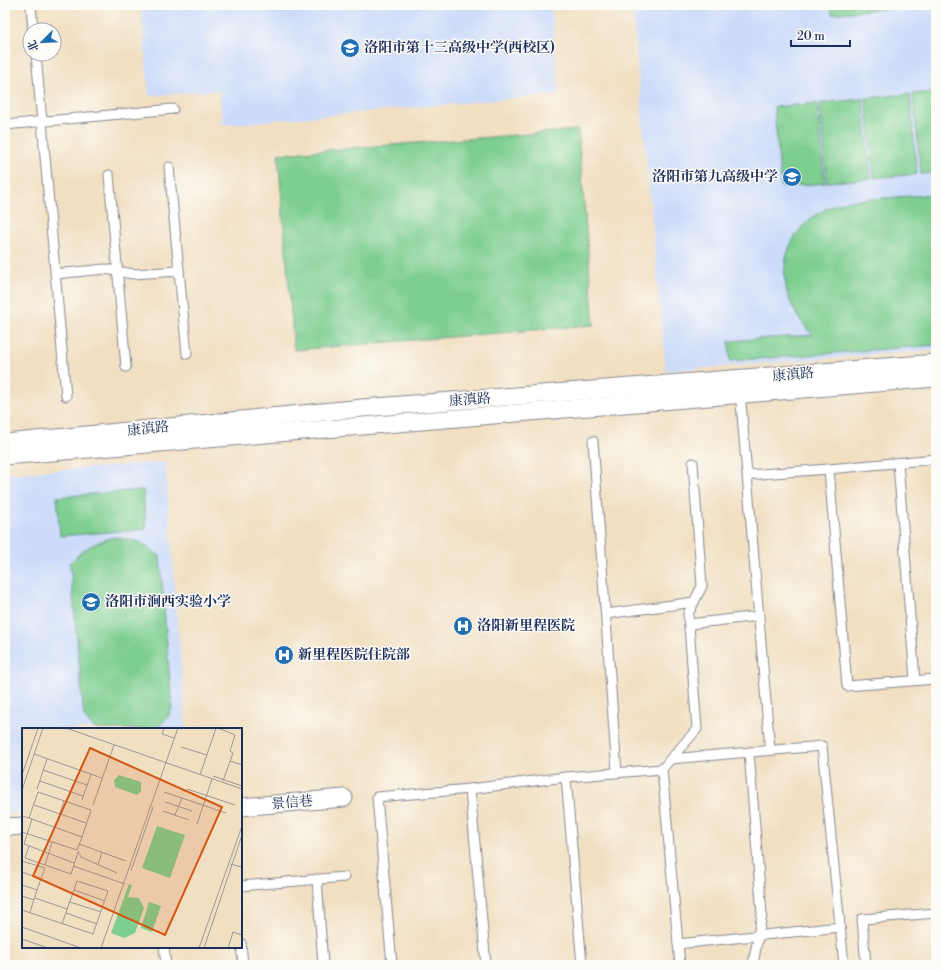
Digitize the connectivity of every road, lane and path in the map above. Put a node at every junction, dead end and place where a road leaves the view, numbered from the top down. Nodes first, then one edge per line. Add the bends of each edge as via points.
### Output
1 (31, 5) edge
2 (32, 22) edge
3 (37, 62) edge
4 (173, 109) dead end
5 (41, 121) junction
6 (5, 125) edge
7 (169, 167) dead end
8 (110, 175) dead end
9 (179, 271) junction
10 (118, 272) junction
11 (55, 274) junction
12 (187, 354) dead end
13 (936, 363) edge
14 (126, 367) dead end
15 (936, 378) edge
16 (740, 387) junction
17 (66, 396) dead end
18 (593, 442) dead end
19 (5, 443) edge
20 (5, 456) edge
21 (936, 459) edge
22 (898, 463) junction
23 (693, 464) dead end
24 (828, 468) junction
25 (748, 475) junction
26 (694, 602) junction
27 (606, 614) junction
28 (759, 616) junction
29 (689, 624) junction
30 (936, 679) edge
31 (915, 680) junction
32 (770, 750) junction
33 (749, 752) junction
34 (670, 759) junction
35 (662, 769) junction
36 (617, 773) junction
37 (566, 777) junction
38 (470, 789) junction
39 (344, 798) dead end
40 (242, 807) edge
41 (22, 826) edge
42 (5, 827) edge
43 (344, 877) dead end
44 (317, 879) junction
45 (242, 886) edge
46 (936, 913) edge
47 (840, 927) junction
48 (758, 936) junction
49 (678, 944) junction
50 (164, 948) edge
51 (241, 948) edge
52 (166, 965) edge
53 (243, 965) edge
54 (324, 965) edge
55 (392, 965) edge
56 (486, 965) edge
57 (582, 965) edge
58 (680, 965) edge
59 (754, 965) edge
60 (844, 965) edge
61 (866, 965) edge

1 - 2 lane
3 - 5 lane
4 - 5 lane
5 - 6 lane
5 - 11 lane
7 - 9 lane
8 - 10 lane
9 - 10 lane via 133,274
9 - 12 lane
10 - 11 lane via 105,269
10 - 14 lane
11 - 17 lane
13 - 16 street, 康滇路
15 - 16 street, 康滇路
16 - 19 street, 康滇路 via 363,408
16 - 20 street, 康滇路
16 - 25 lane
18 - 27 lane
21 - 22 lane
22 - 24 lane
22 - 31 lane
23 - 26 lane via 702,586
24 - 25 lane
24 - 31 lane via 847,686
25 - 28 lane
26 - 27 lane
26 - 29 lane via 688,614
27 - 36 lane
28 - 29 lane
28 - 32 lane
29 - 34 lane via 697,729
30 - 31 lane
32 - 33 lane
32 - 47 lane via 822,746
33 - 34 lane
33 - 48 lane via 762,914
34 - 35 lane
35 - 36 lane
35 - 49 lane
36 - 37 lane
37 - 38 lane
37 - 57 lane
38 - 55 lane via 377,797
38 - 56 lane
39 - 40 street, 景信巷
41 - 42 street
43 - 44 lane
44 - 45 lane
44 - 54 lane
46 - 61 lane via 862,919
47 - 48 lane
47 - 60 lane
48 - 49 lane
48 - 59 lane
49 - 58 lane
50 - 52 lane
51 - 53 lane

